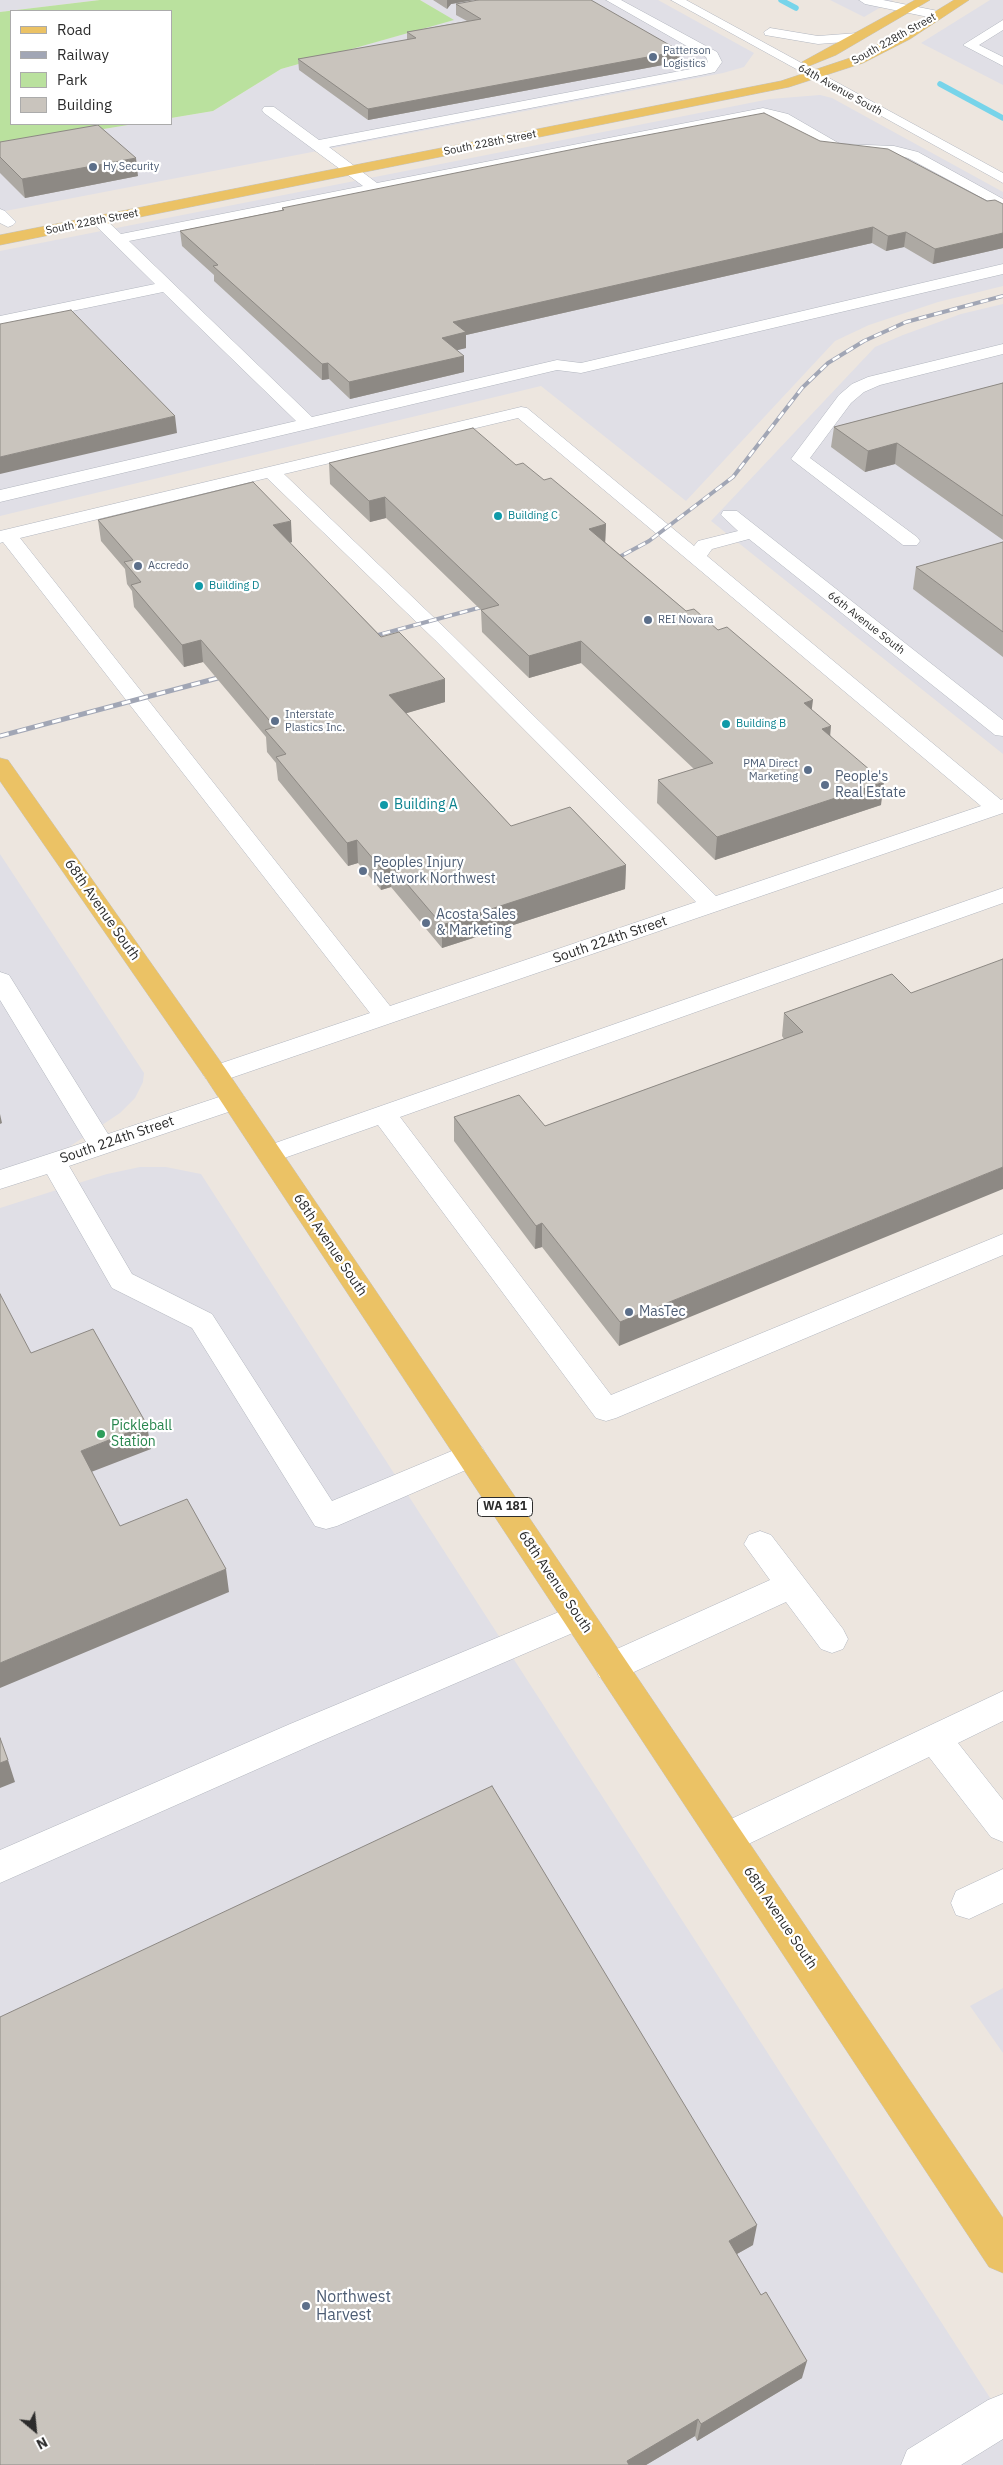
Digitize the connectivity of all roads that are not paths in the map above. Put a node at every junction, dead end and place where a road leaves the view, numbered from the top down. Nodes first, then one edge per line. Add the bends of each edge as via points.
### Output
1 (612, 0) edge
2 (677, 0) edge
3 (865, 0) edge
4 (924, 0) edge
5 (963, 0) edge
6 (908, 10) junction
7 (938, 15) junction
8 (1003, 24) edge
9 (858, 37) junction
10 (816, 58) junction
11 (1003, 62) edge
12 (797, 66) junction
13 (841, 72) junction
14 (814, 76) junction
15 (268, 110) dead end
16 (316, 145) junction
17 (336, 159) junction
18 (351, 170) junction
19 (1003, 179) edge
20 (221, 181) dead end
21 (375, 188) junction
22 (1003, 205) edge
23 (99, 221) junction
24 (118, 239) junction
25 (0, 240) edge
26 (1003, 269) edge
27 (167, 286) junction
28 (0, 321) edge
29 (1003, 350) edge
30 (308, 423) junction
31 (271, 472) junction
32 (0, 496) edge
33 (730, 516) dead end
34 (752, 533) junction
35 (4, 536) edge
36 (910, 540) dead end
37 (696, 557) junction
38 (1003, 730) edge
39 (0, 765) edge
40 (1000, 807) edge
41 (1003, 895) edge
42 (712, 905) junction
43 (0, 980) edge
44 (385, 1016) junction
45 (216, 1074) junction
46 (234, 1101) junction
47 (384, 1114) junction
48 (102, 1145) junction
49 (270, 1154) junction
50 (53, 1162) junction
51 (0, 1180) edge
52 (1003, 1244) edge
53 (470, 1455) junction
54 (760, 1544) dead end
55 (792, 1585) junction
56 (578, 1617) junction
57 (832, 1639) dead end
58 (612, 1667) junction
59 (1003, 1704) edge
60 (934, 1738) junction
61 (1003, 1826) edge
62 (726, 1838) junction
63 (0, 1867) edge
64 (1003, 1885) edge
65 (969, 1903) dead end
66 (1003, 2253) edge
67 (1003, 2415) edge
68 (922, 2465) edge

1 - 16 street via 712,55 715,62 710,69 701,71
2 - 12 street, 64th Avenue South
3 - 6 street
4 - 6 main road, South 228th Street
5 - 7 main road, South 228th Street
6 - 7 street
6 - 9 main road, South 228th Street
7 - 13 main road, South 228th Street
8 - 11 street via 970,45
9 - 10 main road, South 228th Street
9 - 10 street, 64th Avenue South via 818,40 766,30
10 - 12 main road, South 228th Street
10 - 13 street, 64th Avenue South
12 - 14 street, 64th Avenue South
12 - 17 main road, South 228th Street
13 - 14 main road, South 228th Street
14 - 18 main road, South 228th Street via 735,95
14 - 19 street, 64th Avenue South
15 - 16 street
16 - 17 street
17 - 18 street
17 - 20 main road, South 228th Street
18 - 21 street
18 - 23 main road, South 228th Street
21 - 22 street via 763,112 783,118 835,147 894,150 913,155
21 - 24 street
23 - 24 street
23 - 25 main road, South 228th Street
24 - 27 street
26 - 30 street via 581,368 557,365
27 - 28 street
27 - 30 street
29 - 36 street via 874,381 858,388 845,399 800,459
30 - 32 street
31 - 35 street
31 - 37 street via 521,412
31 - 42 street via 449,643
33 - 34 street, 66th Avenue South
34 - 37 street via 705,545
34 - 38 street, 66th Avenue South
35 - 44 street
37 - 40 street
39 - 45 main road, 68th Avenue South / WA 181
40 - 42 street, South 224th Street
41 - 47 street
42 - 44 street, South 224th Street
43 - 48 street
44 - 45 street, South 224th Street
45 - 46 main road, 68th Avenue South / WA 181
46 - 48 street, South 224th Street
46 - 49 main road, 68th Avenue South / WA 181
47 - 49 street
47 - 52 street via 606,1410
48 - 50 street, South 224th Street
49 - 53 main road, 68th Avenue South / WA 181
50 - 51 street, South 224th Street
50 - 53 street via 122,1281 202,1321 326,1517
53 - 56 main road, 68th Avenue South / WA 181
54 - 55 street
55 - 57 street
55 - 58 street
56 - 58 main road, 68th Avenue South / WA 181
56 - 63 street
58 - 62 main road, 68th Avenue South / WA 181
59 - 60 street
60 - 61 street
60 - 62 street
62 - 66 main road, 68th Avenue South / WA 181
64 - 65 street
67 - 68 street

